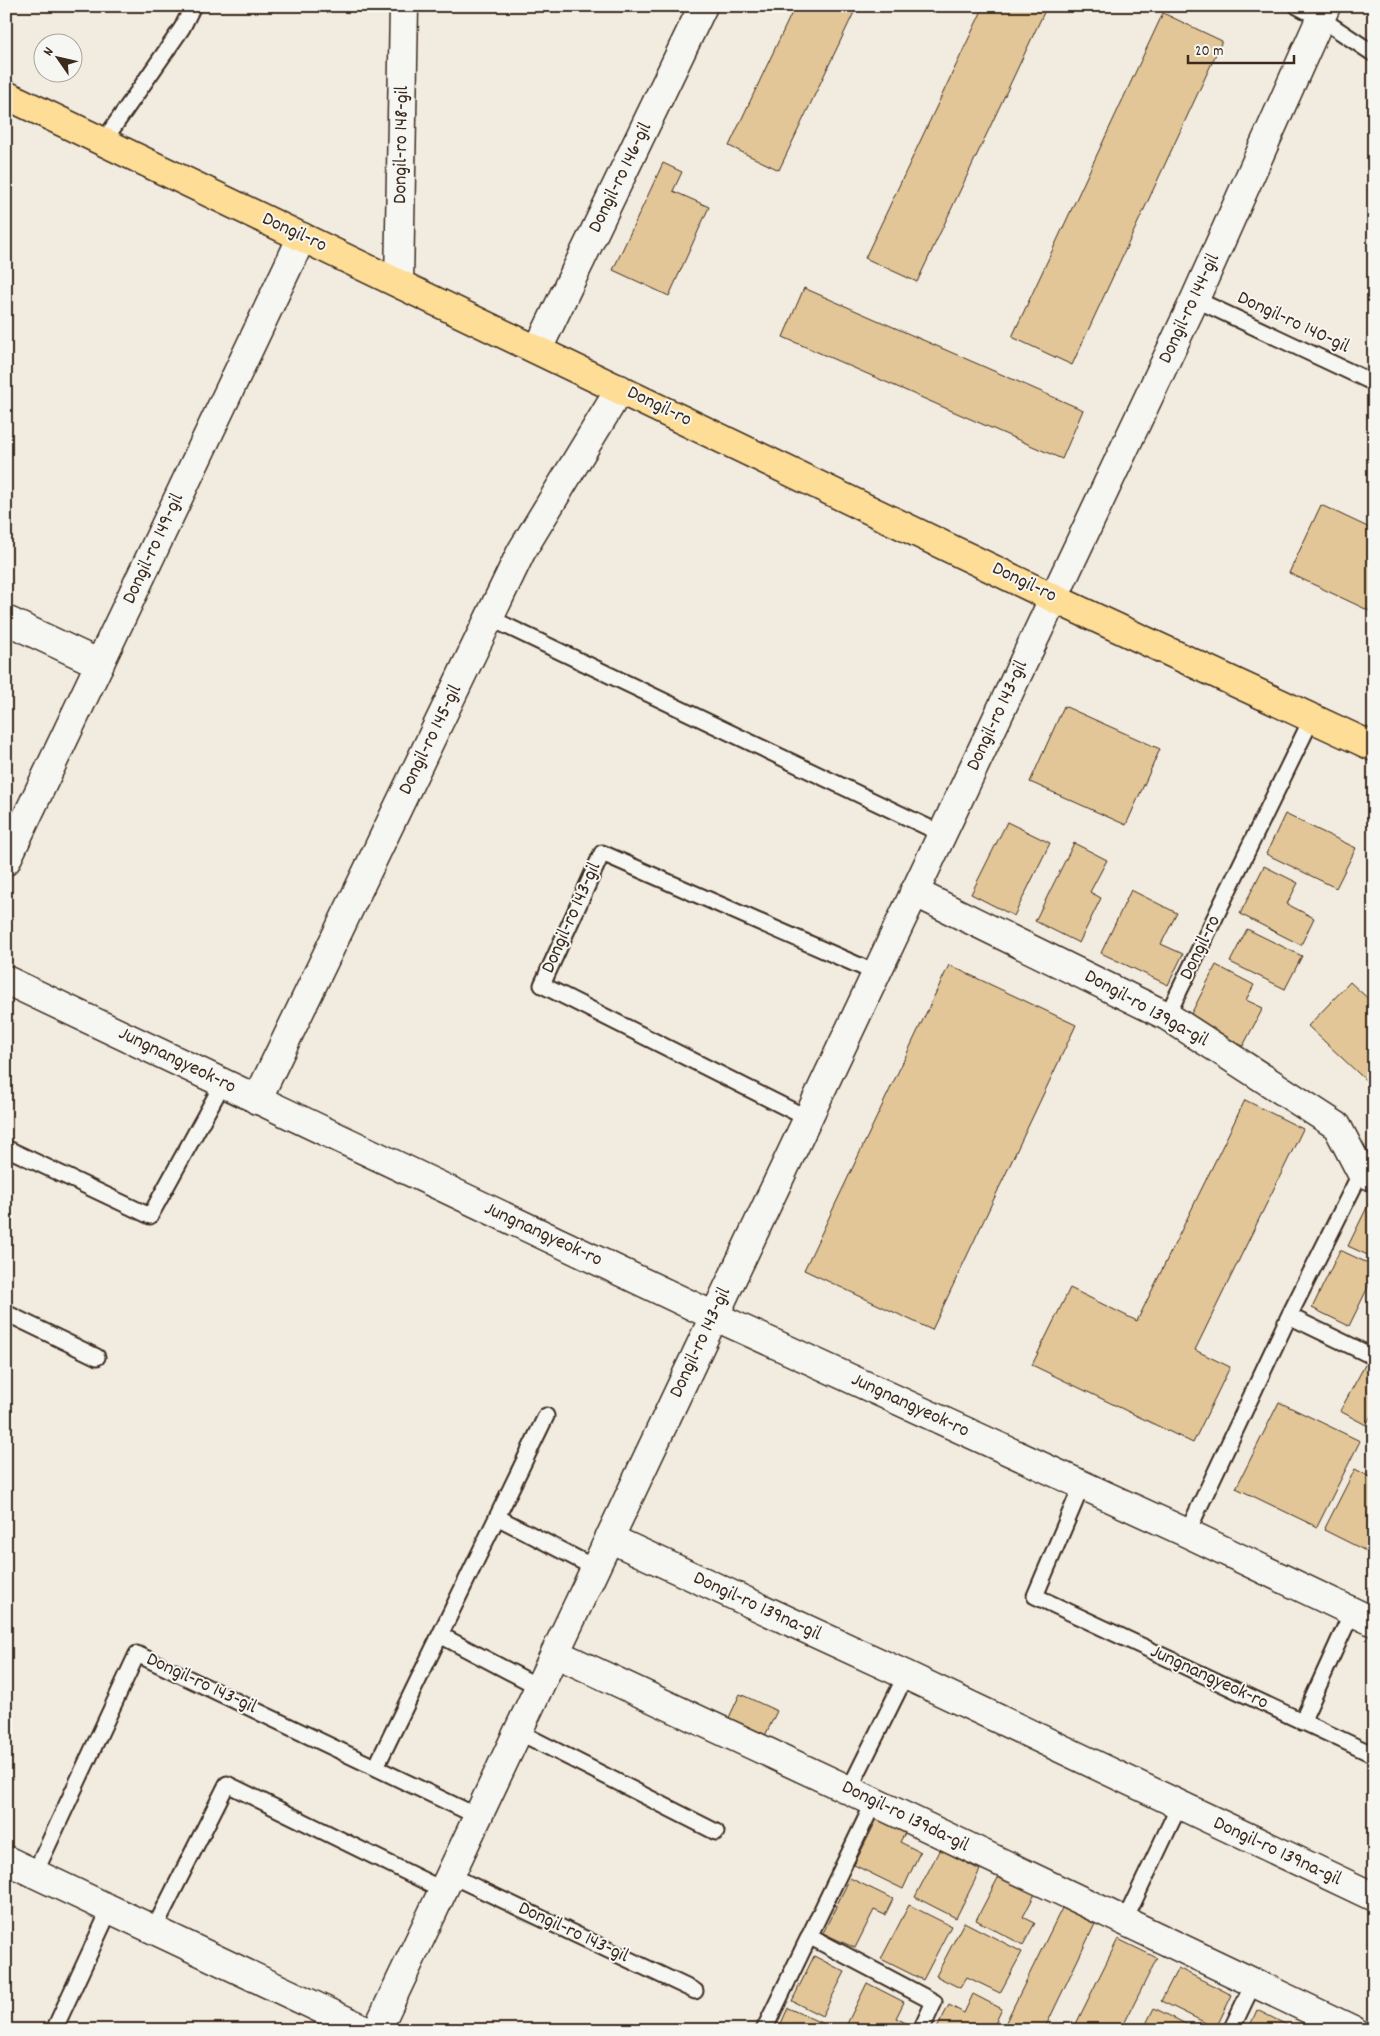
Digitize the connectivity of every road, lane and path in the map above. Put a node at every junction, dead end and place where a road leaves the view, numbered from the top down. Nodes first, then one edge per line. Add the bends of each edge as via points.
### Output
1 (193, 6) edge
2 (404, 6) edge
3 (703, 6) edge
4 (1315, 10) edge
5 (1374, 54) edge
6 (6, 95) edge
7 (104, 142) junction
8 (302, 237) junction
9 (399, 283) junction
10 (1195, 299) junction
11 (538, 349) junction
12 (1374, 383) edge
13 (620, 389) junction
14 (1053, 598) junction
15 (490, 618) junction
16 (6, 620) edge
17 (100, 664) junction
18 (1312, 718) junction
19 (1374, 747) edge
20 (942, 834) junction
21 (6, 861) edge
22 (914, 892) junction
23 (876, 973) junction
24 (6, 980) edge
25 (1167, 1016) junction
26 (223, 1083) junction
27 (257, 1100) junction
28 (807, 1118) junction
29 (6, 1148) edge
30 (1368, 1175) edge
31 (6, 1313) edge
32 (714, 1316) junction
33 (1289, 1316) junction
34 (97, 1357) dead end
35 (1374, 1357) edge
36 (546, 1416) dead end
37 (1082, 1485) junction
38 (497, 1517) junction
39 (1187, 1533) junction
40 (609, 1538) junction
41 (595, 1568) junction
42 (1363, 1617) edge
43 (440, 1635) junction
44 (555, 1653) junction
45 (906, 1675) junction
46 (539, 1687) junction
47 (1302, 1722) junction
48 (517, 1731) junction
49 (1374, 1755) edge
50 (376, 1767) junction
51 (849, 1790) junction
52 (874, 1802) junction
53 (1179, 1806) junction
54 (478, 1816) junction
55 (716, 1832) dead end
56 (6, 1860) edge
57 (35, 1873) junction
58 (446, 1882) junction
59 (1374, 1897) edge
60 (110, 1908) junction
61 (1124, 1922) junction
62 (154, 1929) junction
63 (809, 1936) junction
64 (1254, 1982) junction
65 (695, 1991) dead end
66 (54, 2030) edge
67 (366, 2030) edge
68 (377, 2030) edge
69 (764, 2030) edge
70 (921, 2030) edge
71 (1231, 2030) edge
72 (1354, 2030) edge

1 - 7 lane via 182,28
2 - 9 street, Dongil-ro 148-gil
3 - 11 street, Dongil-ro 146-gil
4 - 5 lane
4 - 10 street, Dongil-ro 144-gil
6 - 7 main road, Dongil-ro
7 - 8 main road, Dongil-ro
8 - 9 main road, Dongil-ro
8 - 17 street, Dongil-ro 149-gil
9 - 11 main road, Dongil-ro
10 - 12 lane, Dongil-ro 140-gil
10 - 14 street, Dongil-ro 144-gil
11 - 13 main road, Dongil-ro
13 - 14 main road, Dongil-ro
13 - 15 street, Dongil-ro 145-gil via 521,552
14 - 18 main road, Dongil-ro
14 - 20 street, Dongil-ro 143-gil
15 - 20 lane
15 - 27 street, Dongil-ro 145-gil
16 - 17 street
17 - 21 street, Dongil-ro 149-gil
18 - 19 main road, Dongil-ro
18 - 25 lane, Dongil-ro
20 - 22 street, Dongil-ro 143-gil
22 - 23 street, Dongil-ro 143-gil
22 - 25 street, Dongil-ro 139ga-gil
23 - 28 street, Dongil-ro 143-gil
23 - 28 lane, Dongil-ro 143-gil via 602,853 542,985
24 - 26 street, Jungnangyeok-ro
25 - 30 street, Dongil-ro 139ga-gil via 1337,1126
26 - 27 street, Jungnangyeok-ro
26 - 29 lane via 150,1216
27 - 32 street, Jungnangyeok-ro
28 - 32 street, Dongil-ro 143-gil
30 - 33 lane
31 - 34 lane
32 - 37 street, Jungnangyeok-ro
32 - 40 street, Dongil-ro 143-gil
33 - 35 lane
33 - 39 lane
36 - 38 lane
37 - 39 street, Jungnangyeok-ro
37 - 47 lane, Jungnangyeok-ro via 1035,1596
38 - 41 lane
38 - 43 lane
39 - 42 street, Jungnangyeok-ro
40 - 41 street, Dongil-ro 143-gil
40 - 45 street, Dongil-ro 139na-gil
41 - 44 street, Dongil-ro 143-gil
42 - 47 lane, Jungnangyeok-ro
43 - 46 lane
43 - 50 lane
44 - 46 street, Dongil-ro 143-gil
44 - 51 street, Dongil-ro 139da-gil
45 - 51 lane
45 - 53 street, Dongil-ro 139na-gil
46 - 48 street, Dongil-ro 143-gil
47 - 49 lane, Jungnangyeok-ro
48 - 54 street, Dongil-ro 143-gil
48 - 55 lane
50 - 54 lane, Dongil-ro 143-gil
50 - 57 lane, Dongil-ro 143-gil via 137,1654
51 - 52 street, Dongil-ro 139da-gil
52 - 61 street, Dongil-ro 139da-gil
52 - 63 lane
53 - 59 street, Dongil-ro 139na-gil
53 - 61 lane
54 - 58 street, Dongil-ro 143-gil
56 - 57 street
57 - 60 street
58 - 62 lane, Dongil-ro 143-gil via 227,1784
58 - 65 lane, Dongil-ro 143-gil
58 - 68 street, Dongil-ro 143-gil
60 - 62 street
60 - 66 lane
61 - 64 street, Dongil-ro 139da-gil
62 - 67 street
63 - 69 lane
63 - 70 lane via 934,2002
64 - 71 lane
64 - 72 street, Dongil-ro 139da-gil

